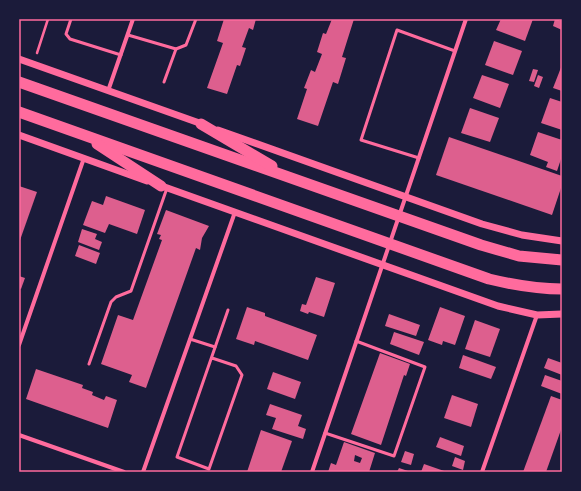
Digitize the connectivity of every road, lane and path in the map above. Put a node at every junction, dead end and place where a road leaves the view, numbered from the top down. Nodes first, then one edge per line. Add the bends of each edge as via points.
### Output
1 (48, 19) edge
2 (71, 19) edge
3 (133, 19) edge
4 (196, 19) edge
5 (466, 19) edge
6 (128, 35) junction
7 (176, 49) junction
8 (455, 51) junction
9 (37, 53) dead end
10 (121, 55) junction
11 (19, 59) edge
12 (19, 82) edge
13 (164, 82) dead end
14 (108, 90) junction
15 (19, 112) edge
16 (201, 124) junction
17 (81, 134) junction
18 (19, 135) edge
19 (84, 158) junction
20 (419, 158) junction
21 (293, 179) junction
22 (164, 187) junction
23 (406, 196) junction
24 (235, 212) junction
25 (399, 216) junction
26 (562, 241) edge
27 (390, 243) junction
28 (562, 260) edge
29 (382, 265) junction
30 (562, 289) edge
31 (228, 310) dead end
32 (562, 314) edge
33 (537, 315) junction
34 (190, 339) junction
35 (356, 341) junction
36 (19, 345) edge
37 (215, 347) junction
38 (212, 358) junction
39 (89, 364) dead end
40 (325, 433) junction
41 (19, 435) edge
42 (124, 472) edge
43 (144, 472) edge
44 (312, 472) edge
45 (482, 472) edge

1 - 9 path
2 - 10 lane via 66,34 70,39
3 - 6 street
4 - 7 lane via 186,45
5 - 8 street
6 - 7 lane
6 - 10 street
7 - 13 lane
8 - 20 street
8 - 20 lane via 397,30 361,140
10 - 14 street
11 - 14 street
12 - 21 highway
14 - 16 street
15 - 17 highway
16 - 21 highway
16 - 23 street
17 - 22 highway
17 - 27 highway
18 - 19 street
19 - 22 street
19 - 36 street
20 - 23 street
21 - 25 highway
22 - 24 street
22 - 39 lane via 131,291 111,302
23 - 25 street
23 - 26 street via 482,224 522,235
24 - 29 street
24 - 34 street
25 - 27 street
25 - 28 highway via 519,256
27 - 29 street
27 - 30 highway via 489,279 538,289
29 - 33 street via 498,306
29 - 35 street
31 - 37 lane
32 - 33 street
33 - 45 street
34 - 37 lane
34 - 43 street
35 - 40 street
35 - 40 lane via 425,367 394,456
37 - 38 lane
38 - 38 lane via 177,458 209,469 242,376 236,366
40 - 44 street
41 - 42 street

